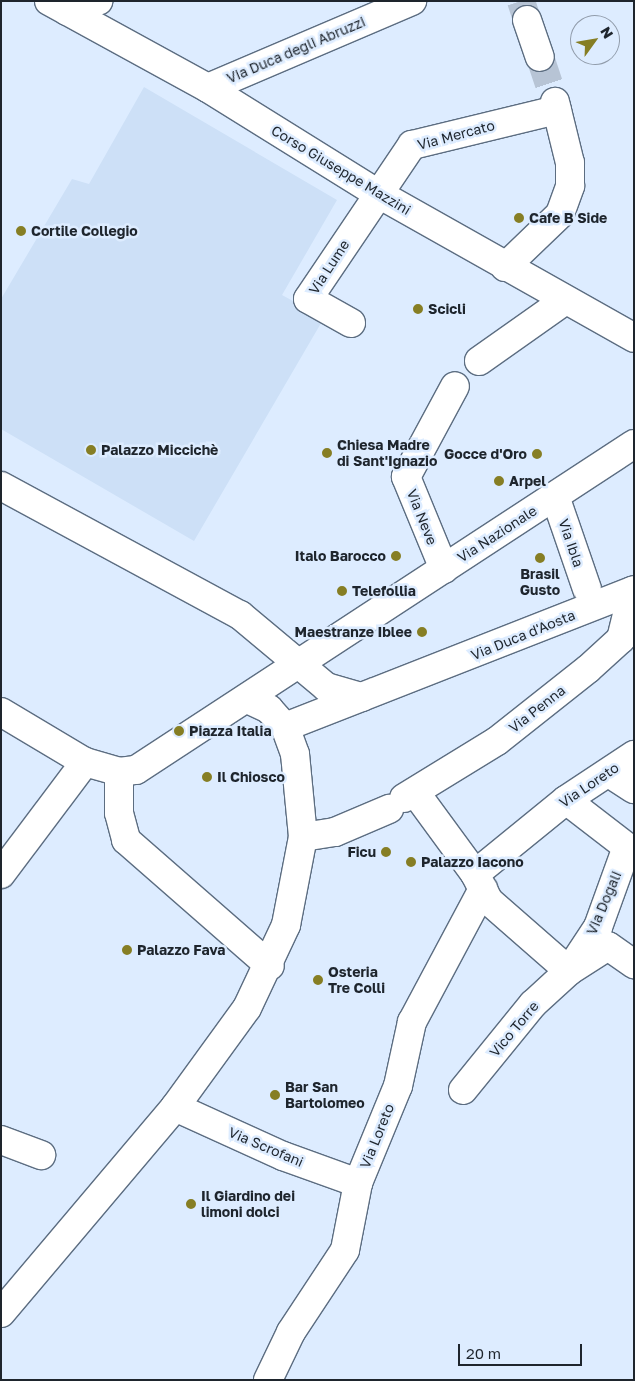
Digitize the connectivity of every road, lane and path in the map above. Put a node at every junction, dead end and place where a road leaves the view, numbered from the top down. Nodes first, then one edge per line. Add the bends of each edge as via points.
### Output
1 (98, 1) edge
2 (412, 1) edge
3 (58, 6) edge
4 (368, 9) edge
5 (527, 20) tunnel mouth
6 (540, 57) tunnel mouth
7 (208, 88) junction
8 (377, 193) junction
9 (505, 267) junction
10 (564, 301) junction
11 (351, 323) dead end
12 (634, 338) edge
13 (480, 361) dead end
14 (455, 386) dead end
15 (634, 444) edge
16 (1, 486) edge
17 (555, 496) junction
18 (444, 569) junction
19 (587, 589) dead end
20 (634, 590) edge
21 (303, 664) junction
22 (248, 698) junction
23 (362, 698) junction
24 (1, 712) edge
25 (285, 727) junction
26 (634, 755) edge
27 (85, 762) junction
28 (119, 772) junction
29 (609, 773) junction
30 (634, 789) edge
31 (403, 800) junction
32 (566, 800) junction
33 (303, 837) junction
34 (1, 874) edge
35 (479, 882) junction
36 (634, 964) edge
37 (270, 966) junction
38 (569, 971) junction
39 (463, 1090) dead end
40 (175, 1107) junction
41 (1, 1140) edge
42 (41, 1155) dead end
43 (358, 1183) junction
44 (1, 1313) edge
45 (268, 1380) edge

1 - 3 street
2 - 4 street, Via Duca degli Abruzzi
3 - 7 street, Corso Giuseppe Mazzini
4 - 7 street, Via Duca degli Abruzzi
5 - 6 street
7 - 8 street, Corso Giuseppe Mazzini
8 - 9 street, Corso Giuseppe Mazzini
8 - 9 street, Via Mercato via 412,145 556,106 570,186 560,214
8 - 11 street, Via Lume via 308,299
9 - 10 street, Corso Giuseppe Mazzini
10 - 12 street, Corso Giuseppe Mazzini
10 - 13 street
14 - 18 street, Via Neve via 406,477
15 - 17 street, Via Nazionale
16 - 21 street via 240,615
17 - 18 street, Via Nazionale
17 - 19 street, Via Ibla
18 - 21 street, Via Nazionale
20 - 23 street, Via Duca d'Aosta
20 - 31 street, Via Penna via 621,639 497,741
21 - 22 street
21 - 23 street via 326,687
22 - 25 street via 269,709
22 - 28 street via 136,770
23 - 25 street, Via Duca d'Aosta
24 - 27 street
25 - 33 street via 296,754
26 - 29 street, Via Loreto
27 - 28 street
27 - 34 street
28 - 37 street via 119,813 126,840
29 - 30 street
29 - 32 street, Via Loreto
31 - 33 street, Via Penna via 335,832
31 - 35 street
32 - 35 street, Via Loreto
32 - 38 street, Via Dogali via 627,847 598,927
33 - 37 street via 286,924
35 - 38 street via 489,901
35 - 43 street, Via Loreto via 412,1022 398,1086
36 - 38 street via 608,946
37 - 40 street via 247,1008
38 - 39 street, Vico Torre via 533,1004
40 - 43 street, Via Scrofani via 283,1156
40 - 44 street
41 - 42 street
43 - 45 street, Via Loreto via 345,1250 295,1325

